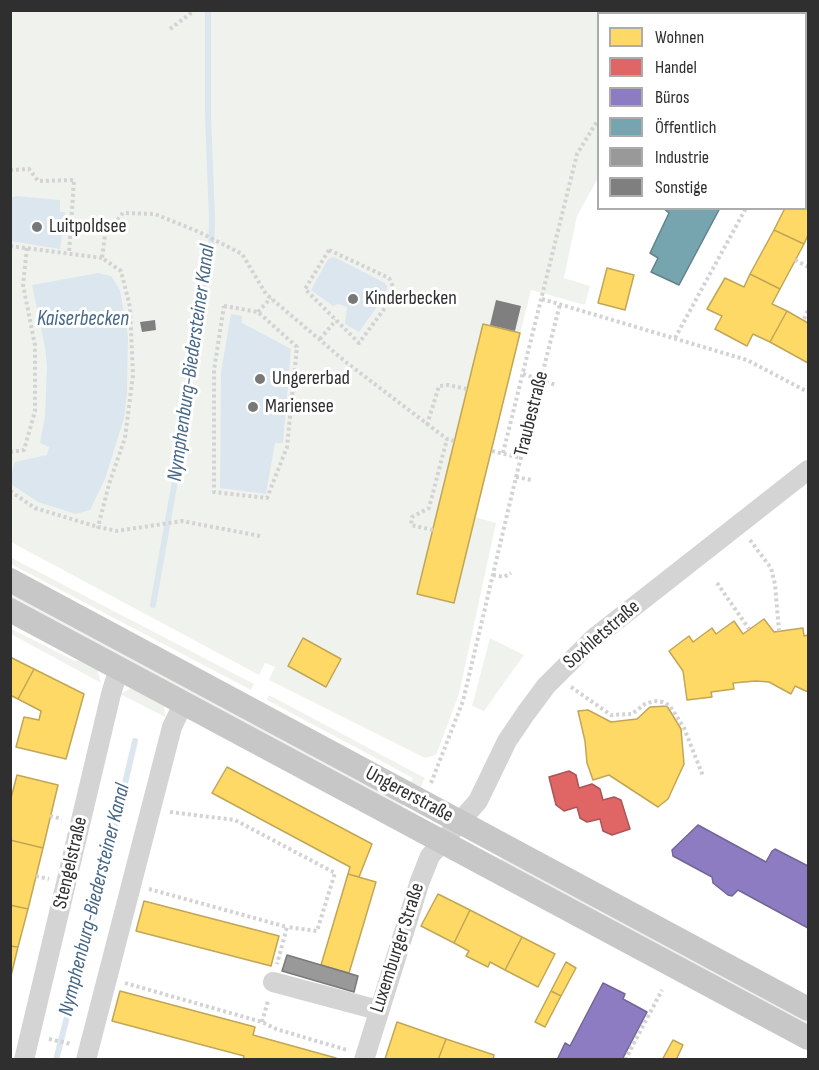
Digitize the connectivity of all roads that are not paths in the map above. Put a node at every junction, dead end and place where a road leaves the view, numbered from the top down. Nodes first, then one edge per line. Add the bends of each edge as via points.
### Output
1 (808, 470) edge
2 (10, 580) edge
3 (10, 610) edge
4 (119, 668) junction
5 (184, 702) junction
6 (459, 822) junction
7 (441, 841) junction
8 (273, 982) road end
9 (808, 1009) edge
10 (378, 1010) junction
11 (808, 1038) edge
12 (80, 1052) edge
13 (364, 1057) edge
14 (24, 1059) edge

1 - 6 street, Soxhletstraße via 594,638 546,686 507,741 478,801
2 - 6 main road, Ungererstraße
3 - 4 main road, Ungererstraße
4 - 5 main road, Ungererstraße
4 - 14 street, Stengelstraße
5 - 7 main road, Ungererstraße
5 - 12 street via 172,727 107,978
6 - 7 street, Soxhletstraße
6 - 9 main road, Ungererstraße
7 - 10 street, Luxemburger Straße via 420,881
7 - 11 main road, Ungererstraße
8 - 10 street
10 - 13 street, Luxemburger Straße

